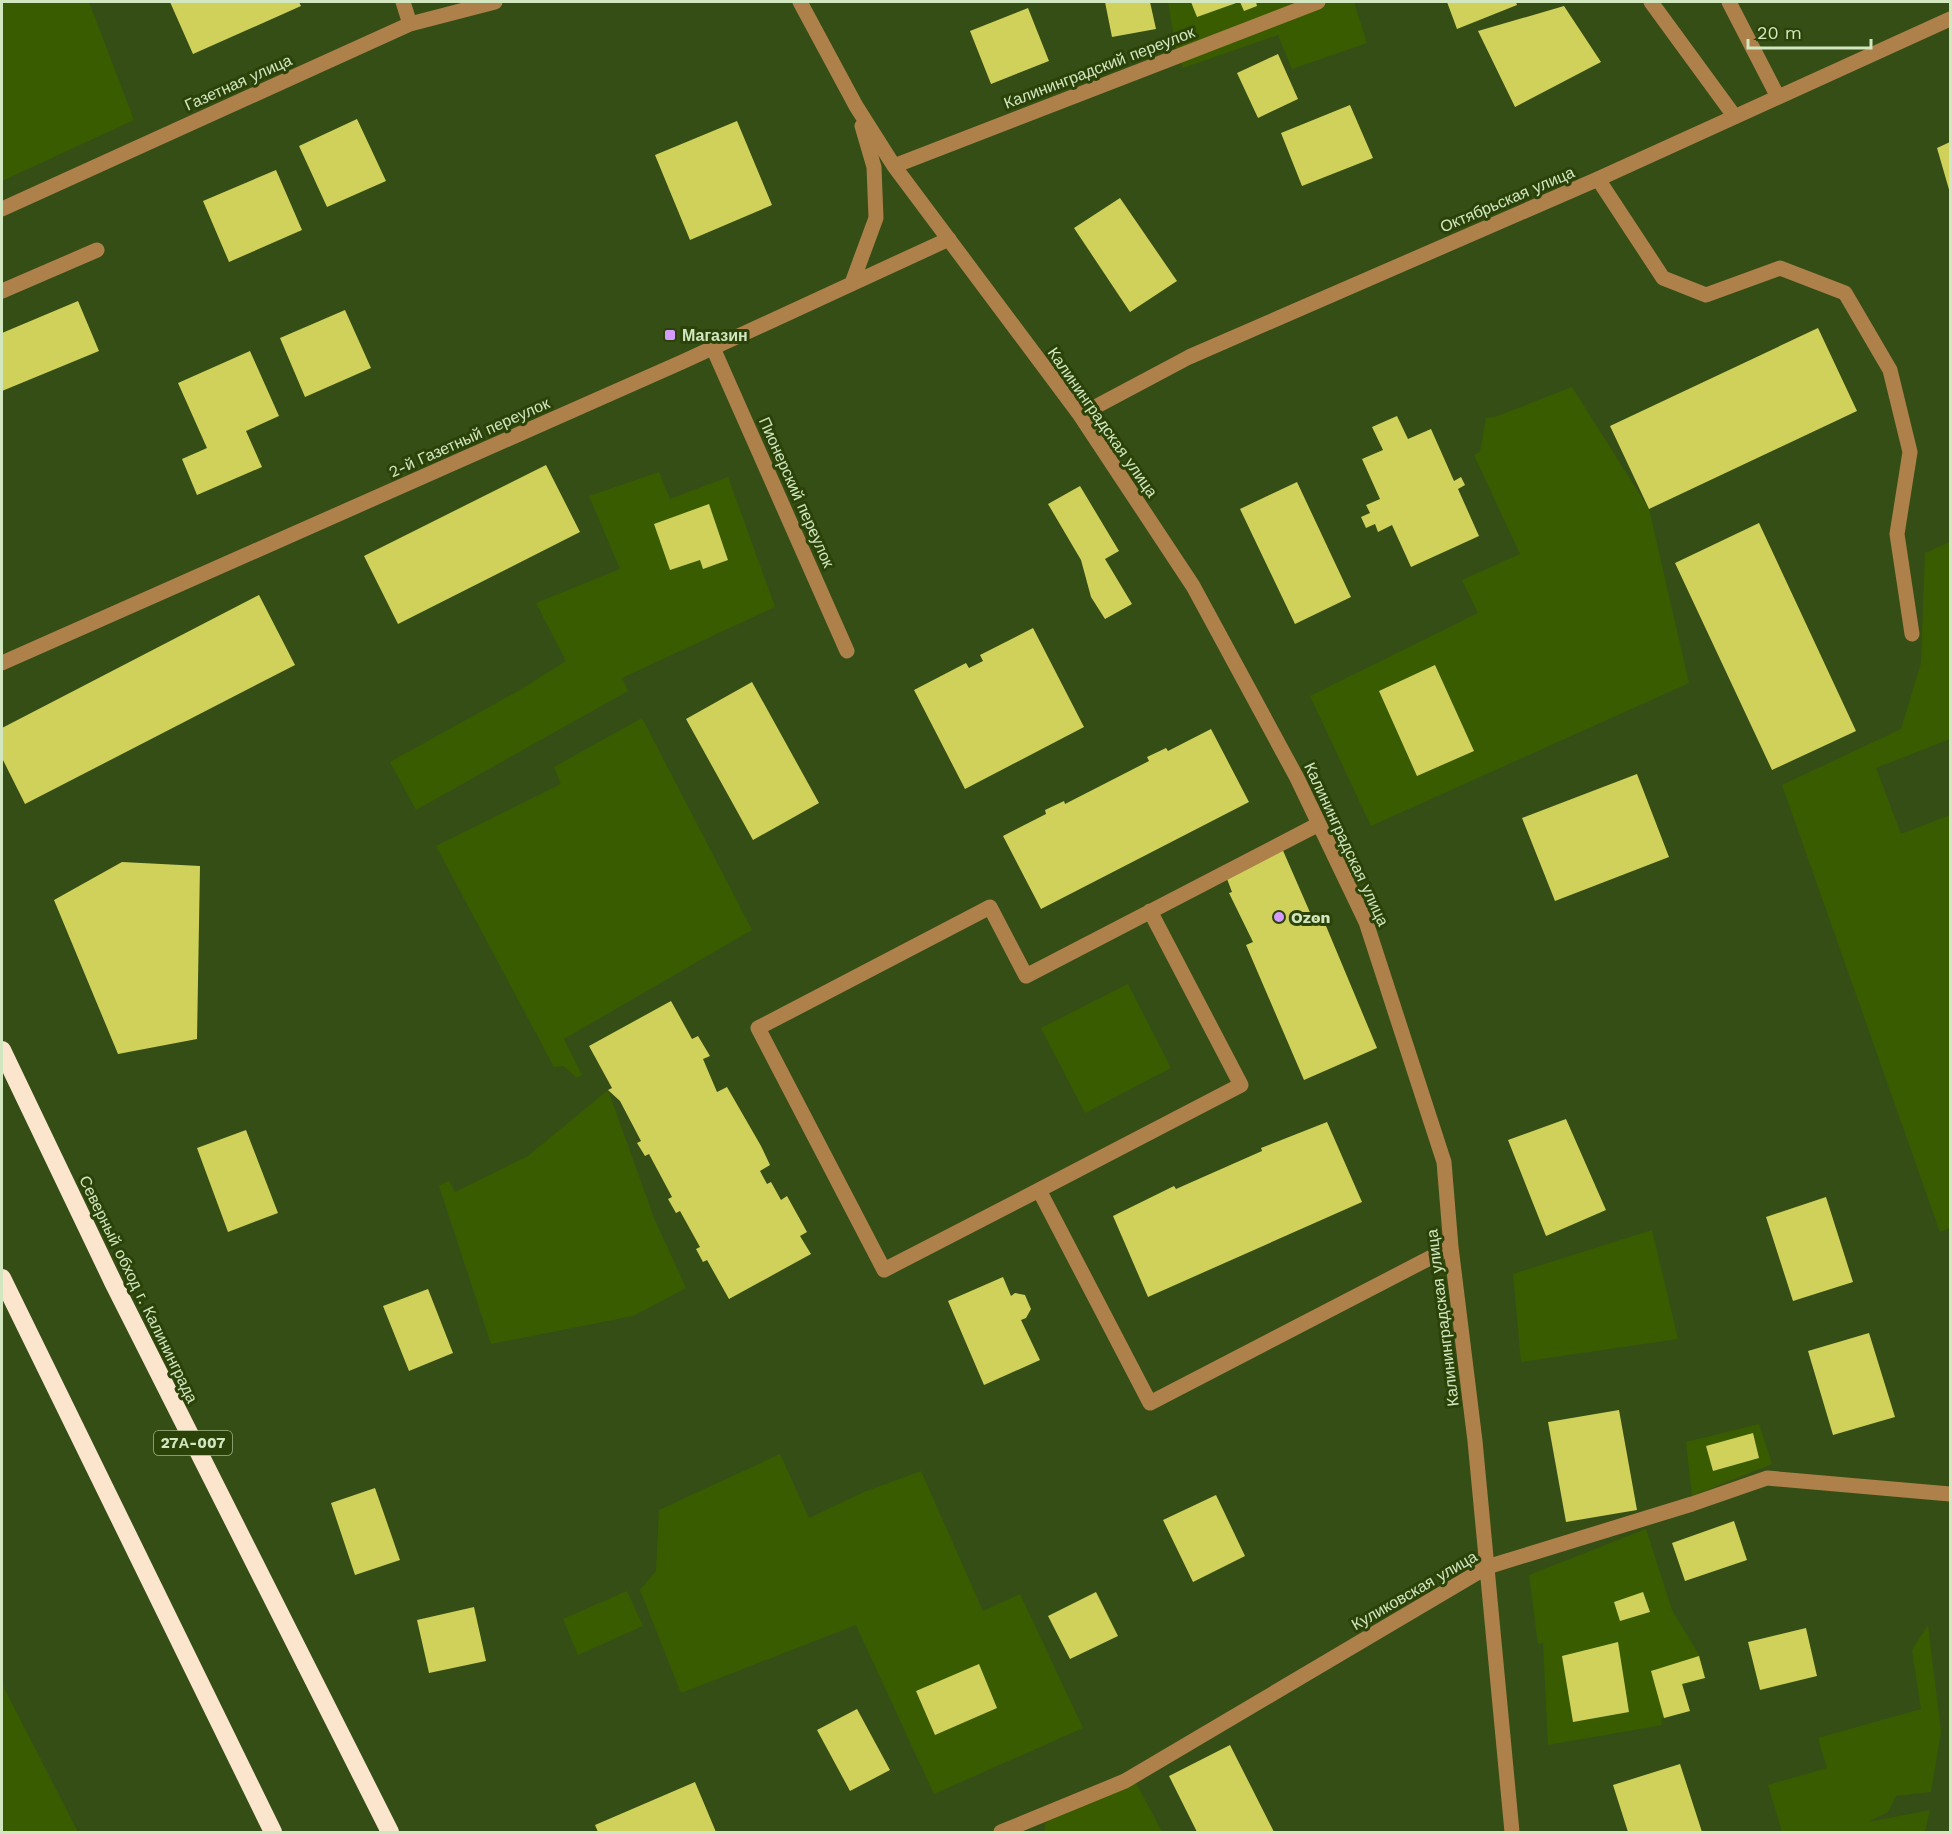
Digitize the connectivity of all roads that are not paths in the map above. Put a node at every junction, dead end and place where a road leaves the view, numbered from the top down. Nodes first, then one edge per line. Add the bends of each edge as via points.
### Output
1 (403, 2) edge
2 (495, 2) edge
3 (800, 2) edge
4 (1318, 2) edge
5 (1651, 2) edge
6 (1729, 2) edge
7 (1950, 19) edge
8 (410, 24) junction
9 (1778, 97) junction
10 (856, 106) junction
11 (1735, 117) junction
12 (894, 165) junction
13 (1598, 179) junction
14 (2, 209) edge
15 (949, 239) junction
16 (97, 250) dead end
17 (852, 283) junction
18 (2, 291) edge
19 (713, 348) junction
20 (1080, 415) junction
21 (1912, 634) dead end
22 (847, 651) dead end
23 (2, 663) edge
24 (1319, 824) junction
25 (1150, 912) junction
26 (2, 1050) edge
27 (1039, 1190) junction
28 (1450, 1247) junction
29 (2, 1278) edge
30 (1950, 1494) edge
31 (1487, 1567) junction
32 (273, 1833) edge
33 (390, 1833) edge
34 (1001, 1833) edge
35 (1512, 1833) edge

1 - 8 street
2 - 8 street, Газетная улица
3 - 10 street, Калининградская улица
4 - 12 street, Калининградский переулок
5 - 11 street
6 - 9 street
7 - 9 street, Октябрьская улица
8 - 14 street, Газетная улица
9 - 11 street, Октябрьская улица
10 - 12 street, Калининградская улица
10 - 17 street via 874,167 876,218
11 - 13 street, Октябрьская улица
12 - 15 street, Калининградская улица
13 - 20 street, Октябрьская улица via 1189,357
13 - 21 street via 1663,278 1706,295 1780,268 1845,293 1890,370 1910,452 1898,534
15 - 17 street, 2-й Газетный переулок
15 - 20 street, Калининградская улица
16 - 18 street
17 - 19 street, 2-й Газетный переулок
19 - 22 street, Пионерский переулок
19 - 23 street, 2-й Газетный переулок
20 - 24 street, Калининградская улица via 1193,586
24 - 25 street
24 - 28 street, Калининградская улица via 1366,922 1444,1162
25 - 27 street via 1240,1085
25 - 27 street via 1026,976 990,908 758,1028 884,1270
26 - 33 highway, Северный обход г. Калининграда / 27А-007 via 118,1292
27 - 28 street via 1150,1403
28 - 31 street, Калининградская улица
29 - 32 highway
30 - 31 street, Куликовская улица via 1767,1478
31 - 34 street, Куликовская улица via 1125,1781
31 - 35 street, Калининградская улица

